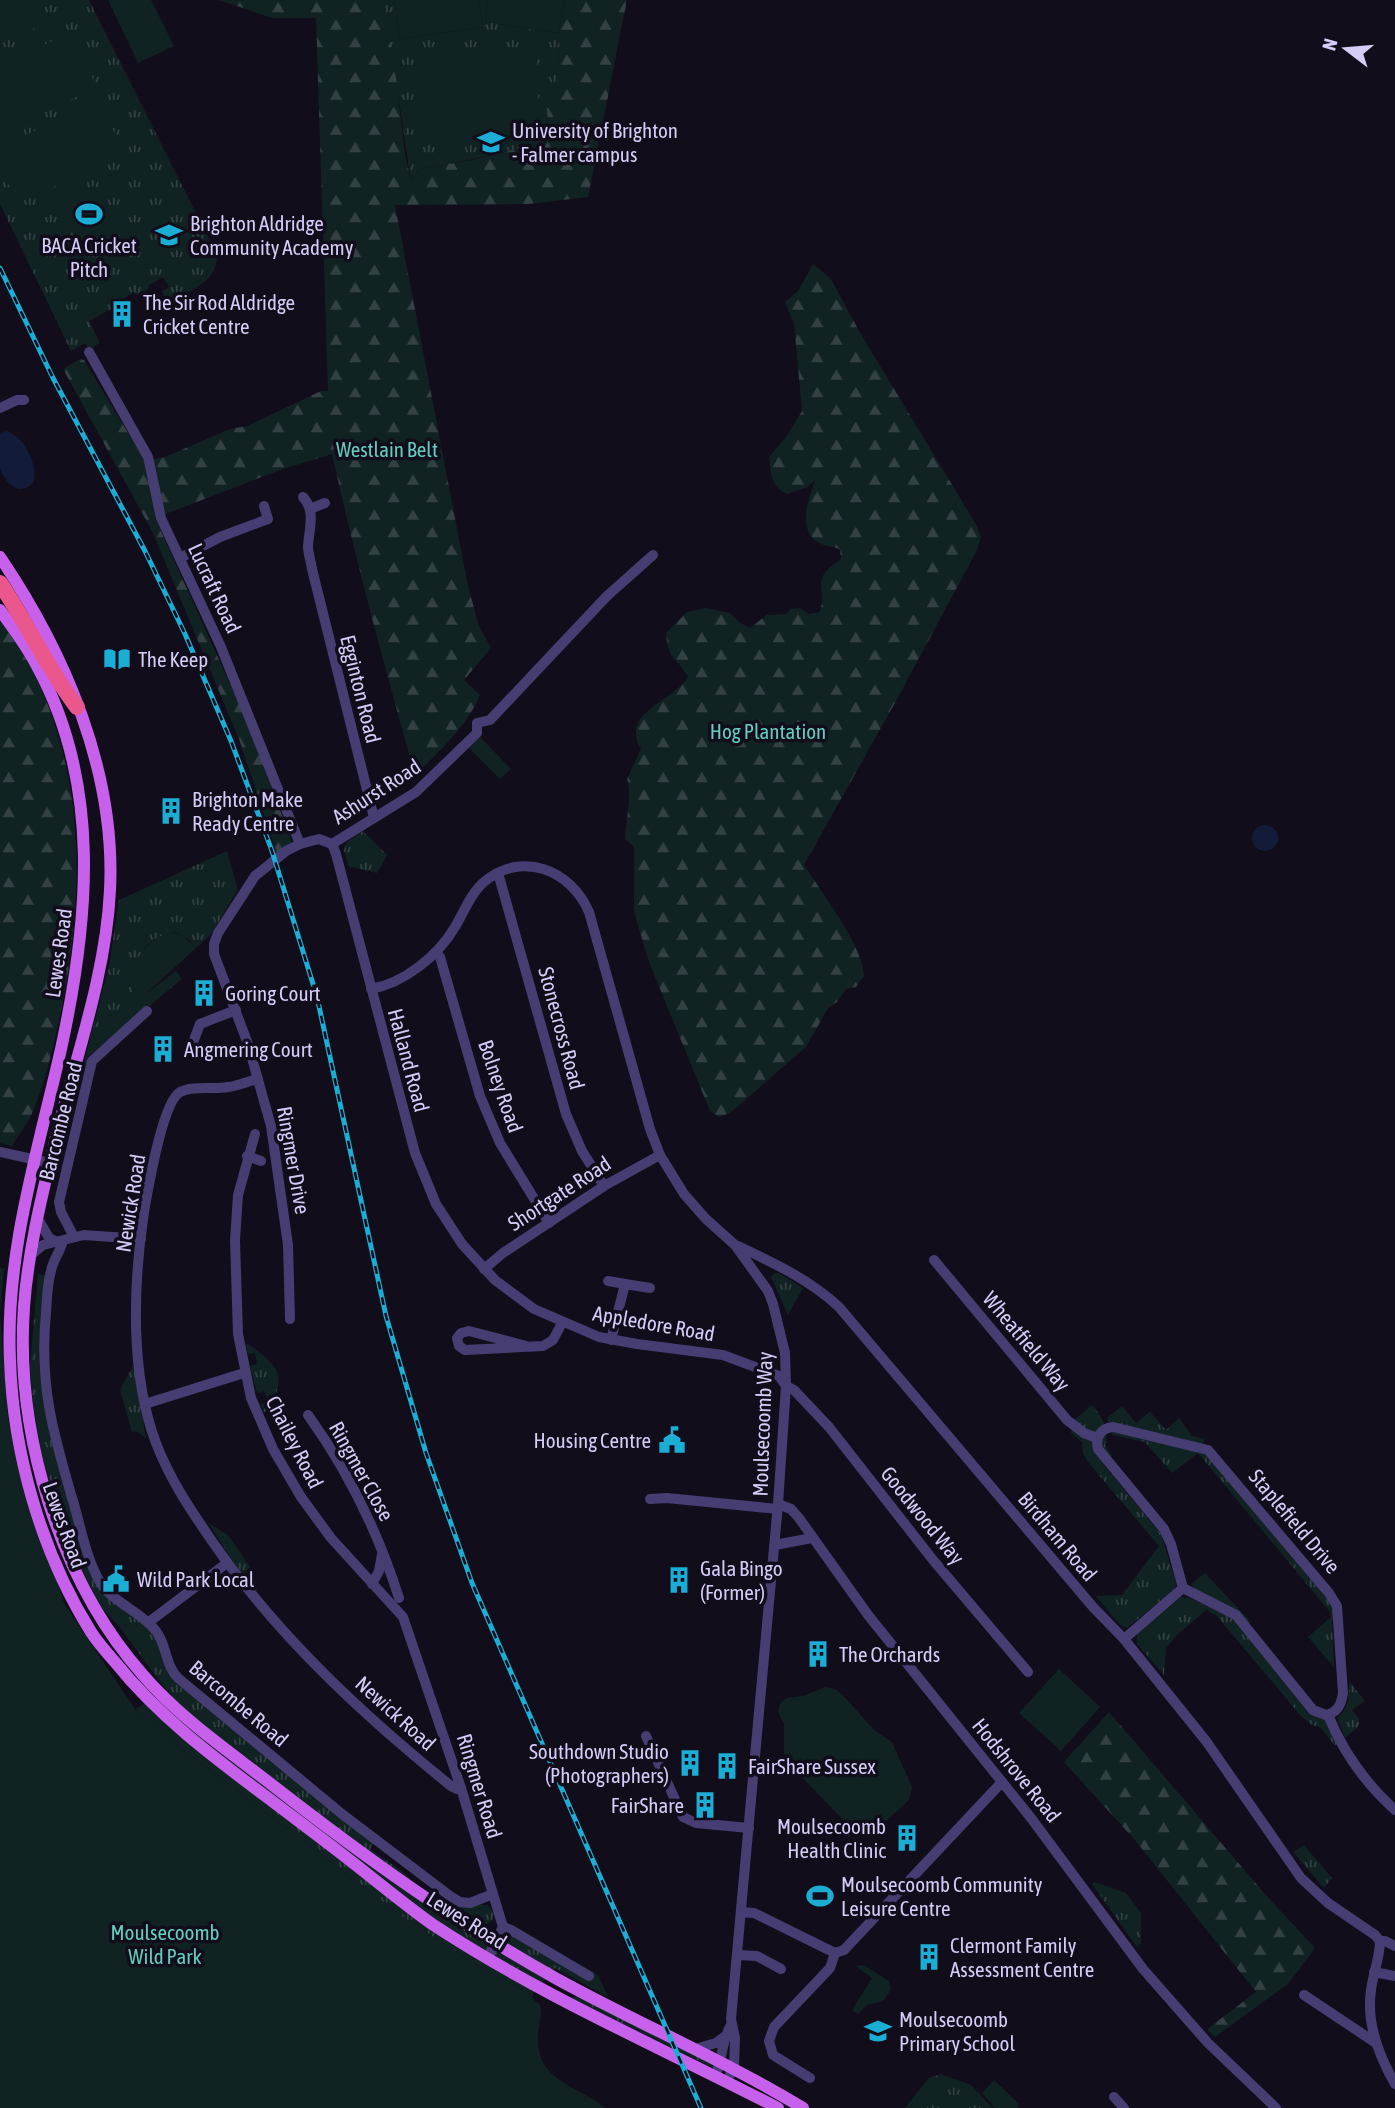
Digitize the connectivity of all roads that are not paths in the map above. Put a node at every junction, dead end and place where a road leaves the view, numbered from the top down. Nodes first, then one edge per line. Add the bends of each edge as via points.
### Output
1 (89, 352) dead end
2 (24, 400) dead end
3 (0, 408) edge
4 (303, 496) dead end
5 (325, 503) dead end
6 (264, 506) dead end
7 (310, 509) junction
8 (268, 519) junction
9 (273, 531) dead end
10 (653, 555) dead end
11 (0, 557) edge
12 (180, 558) junction
13 (0, 583) edge
14 (0, 610) edge
15 (77, 707) junction
16 (374, 818) junction
17 (300, 844) junction
18 (332, 844) junction
19 (498, 873) junction
20 (436, 953) junction
21 (371, 989) junction
22 (236, 1010) junction
23 (147, 1011) dead end
24 (189, 1053) dead end
25 (258, 1079) junction
26 (255, 1134) dead end
27 (0, 1152) edge
28 (660, 1155) junction
29 (247, 1156) junction
30 (0, 1160) edge
31 (261, 1161) dead end
32 (34, 1163) junction
33 (49, 1167) junction
34 (604, 1186) junction
35 (38, 1219) junction
36 (549, 1223) junction
37 (141, 1239) junction
38 (65, 1240) junction
39 (735, 1245) junction
40 (30, 1257) junction
41 (934, 1260) dead end
42 (484, 1269) junction
43 (608, 1281) dead end
44 (625, 1284) junction
45 (650, 1288) dead end
46 (9, 1308) junction
47 (290, 1319) dead end
48 (562, 1323) junction
49 (611, 1339) junction
50 (530, 1347) junction
51 (244, 1373) junction
52 (786, 1386) junction
53 (145, 1404) junction
54 (308, 1415) dead end
55 (1097, 1438) junction
56 (650, 1499) dead end
57 (778, 1507) junction
58 (812, 1538) junction
59 (775, 1545) junction
60 (381, 1547) junction
61 (227, 1563) junction
62 (372, 1584) junction
63 (1183, 1588) junction
64 (399, 1598) dead end
65 (149, 1622) junction
66 (407, 1626) joint
67 (1124, 1639) junction
68 (1028, 1672) dead end
69 (1328, 1715) junction
70 (646, 1736) dead end
71 (1002, 1782) junction
72 (461, 1788) junction
73 (1395, 1810) edge
74 (749, 1828) junction
75 (493, 1894) junction
76 (741, 1912) junction
77 (503, 1927) junction
78 (1380, 1941) junction
79 (496, 1943) junction
80 (1395, 1946) edge
81 (835, 1953) junction
82 (738, 1955) junction
83 (488, 1957) junction
84 (781, 1969) dead end
85 (1374, 1972) junction
86 (589, 1976) dead end
87 (1395, 1976) edge
88 (1304, 1995) dead end
89 (731, 2025) junction
90 (723, 2037) junction
91 (1376, 2043) junction
92 (695, 2049) junction
93 (722, 2062) junction
94 (734, 2068) junction
95 (810, 2078) dead end
96 (721, 2080) junction
97 (1395, 2084) edge
98 (1114, 2097) dead end
99 (778, 2108) edge
100 (803, 2108) edge
101 (1124, 2108) edge
102 (1276, 2108) edge

1 - 12 street, Lucraft Road via 149,457 161,518
2 - 3 street
4 - 7 street, Egginton Road
5 - 7 street
6 - 8 street
7 - 16 street, Egginton Road via 309,552 317,568
8 - 9 street
8 - 12 street
10 - 16 street, Ashurst Road via 607,596 490,720 477,723 477,733 437,774
11 - 15 main road, Lewes Road via 37,618
12 - 17 street, Lucraft Road
13 - 15 highway
14 - 32 main road, Lewes Road via 52,695 74,765 84,828 84,904 78,957
15 - 33 main road, Lewes Road via 105,801 110,886 94,988
16 - 18 street, Ashurst Road
17 - 18 street, Ashurst Road via 318,839
17 - 22 street, Ringmer Drive via 251,881 216,937 214,954
18 - 21 street, Halland Road
19 - 20 street via 477,889
19 - 28 street, Moulsecoomb Way via 524,866 543,869 570,882 585,901
19 - 34 street, Stonecross Road via 566,1114 582,1152
20 - 21 street
20 - 36 street, Bolney Road via 480,1096 500,1143
21 - 42 street, Halland Road via 422,1173 444,1217
22 - 24 street via 200,1024
22 - 25 street, Ringmer Drive
23 - 38 street, Barcombe Road via 127,1021 91,1064 59,1202
25 - 37 street, Newick Road via 187,1090 173,1099 153,1169
25 - 47 street, Ringmer Drive via 271,1126 284,1209
26 - 29 street, Chailey Road
27 - 32 street
28 - 34 street, Shortgate Road
28 - 39 street, Moulsecoomb Way via 695,1208
29 - 31 street
29 - 51 street, Chailey Road via 235,1240
30 - 32 street
32 - 33 street
32 - 46 main road, Lewes Road
33 - 35 main road, Lewes Road
34 - 36 street, Shortgate Road
35 - 38 street via 48,1236
35 - 40 main road, Lewes Road
36 - 42 street, Shortgate Road
37 - 38 street via 89,1234
37 - 53 street, Newick Road via 137,1350
38 - 40 street via 40,1247
38 - 65 street, Barcombe Road via 50,1275 43,1338 43,1373 53,1433 101,1583
39 - 52 street, Moulsecoomb Way via 774,1304 783,1341
39 - 67 street, Birdham Road via 792,1273 839,1307
40 - 46 main road via 19,1260
40 - 79 main road, Lewes Road via 23,1363 37,1456 60,1535 115,1642 145,1679 190,1721 351,1846
41 - 55 street, Wheatfield Way via 1067,1420
42 - 48 street, Appledore Road via 524,1303
43 - 44 street
44 - 45 street
44 - 49 street
46 - 83 main road, Lewes Road via 13,1411 23,1459 47,1540 92,1635 135,1687 214,1758 433,1924
48 - 49 street, Appledore Road
48 - 50 street via 550,1343
49 - 52 street, Appledore Road via 723,1355 779,1376
50 - 50 street via 465,1350 457,1338 470,1331
51 - 53 street
51 - 62 street, Chailey Road via 259,1419 301,1497
52 - 57 street, Moulsecoomb Way
52 - 68 street, Goodwood Way via 829,1427
53 - 61 street, Newick Road via 170,1475
54 - 60 street, Ringmer Close via 352,1483
55 - 63 street via 1101,1454 1164,1529
55 - 69 street, Staplefield Drive via 1113,1427 1204,1448 1249,1496 1336,1602 1343,1693 1340,1705
56 - 57 street
57 - 58 street, Hodshrove Road via 791,1509
57 - 59 street, Moulsecoomb Way
58 - 59 street
58 - 71 street, Hodshrove Road
59 - 74 street, Moulsecoomb Way
60 - 62 street, Ringmer Close via 381,1565
60 - 64 street, Ringmer Close
61 - 65 street
61 - 72 street, Newick Road via 346,1695 451,1786
62 - 66 street, Chailey Road via 400,1612
63 - 67 street
63 - 69 street via 1236,1615 1313,1710
65 - 75 street, Barcombe Road via 178,1678 342,1814 456,1900 470,1903
66 - 72 street, Ringmer Road
67 - 78 street, Birdham Road via 1206,1741 1292,1866 1315,1892
69 - 73 street via 1356,1767
70 - 74 street via 682,1817 696,1823
71 - 81 street via 844,1950
71 - 102 street, Hodshrove Road via 1143,1969 1192,2026
72 - 75 street, Ringmer Road
74 - 76 street, Moulsecoomb Way
75 - 77 street, Ringmer Road
76 - 81 street via 754,1913
76 - 82 street, Moulsecoomb Way
77 - 79 street
77 - 86 street
78 - 80 street
78 - 85 street
79 - 83 street
79 - 92 main road, Lewes Road
81 - 95 street via 830,1968 769,2038 773,2055
82 - 84 street via 757,1956
82 - 89 street, Moulsecoomb Way
83 - 96 main road, Lewes Road via 558,1999
85 - 87 street
85 - 91 street via 1370,2004
88 - 91 street
89 - 90 street, Moulsecoomb Way
89 - 94 street, Moulsecoomb Way via 736,2038
90 - 92 street
90 - 93 street
91 - 97 street
92 - 93 main road, Lewes Road
93 - 94 main road, Lewes Road
93 - 96 street
94 - 96 street, Moulsecoomb Way
94 - 100 main road, Lewes Road
96 - 99 main road, Lewes Road
98 - 101 street

